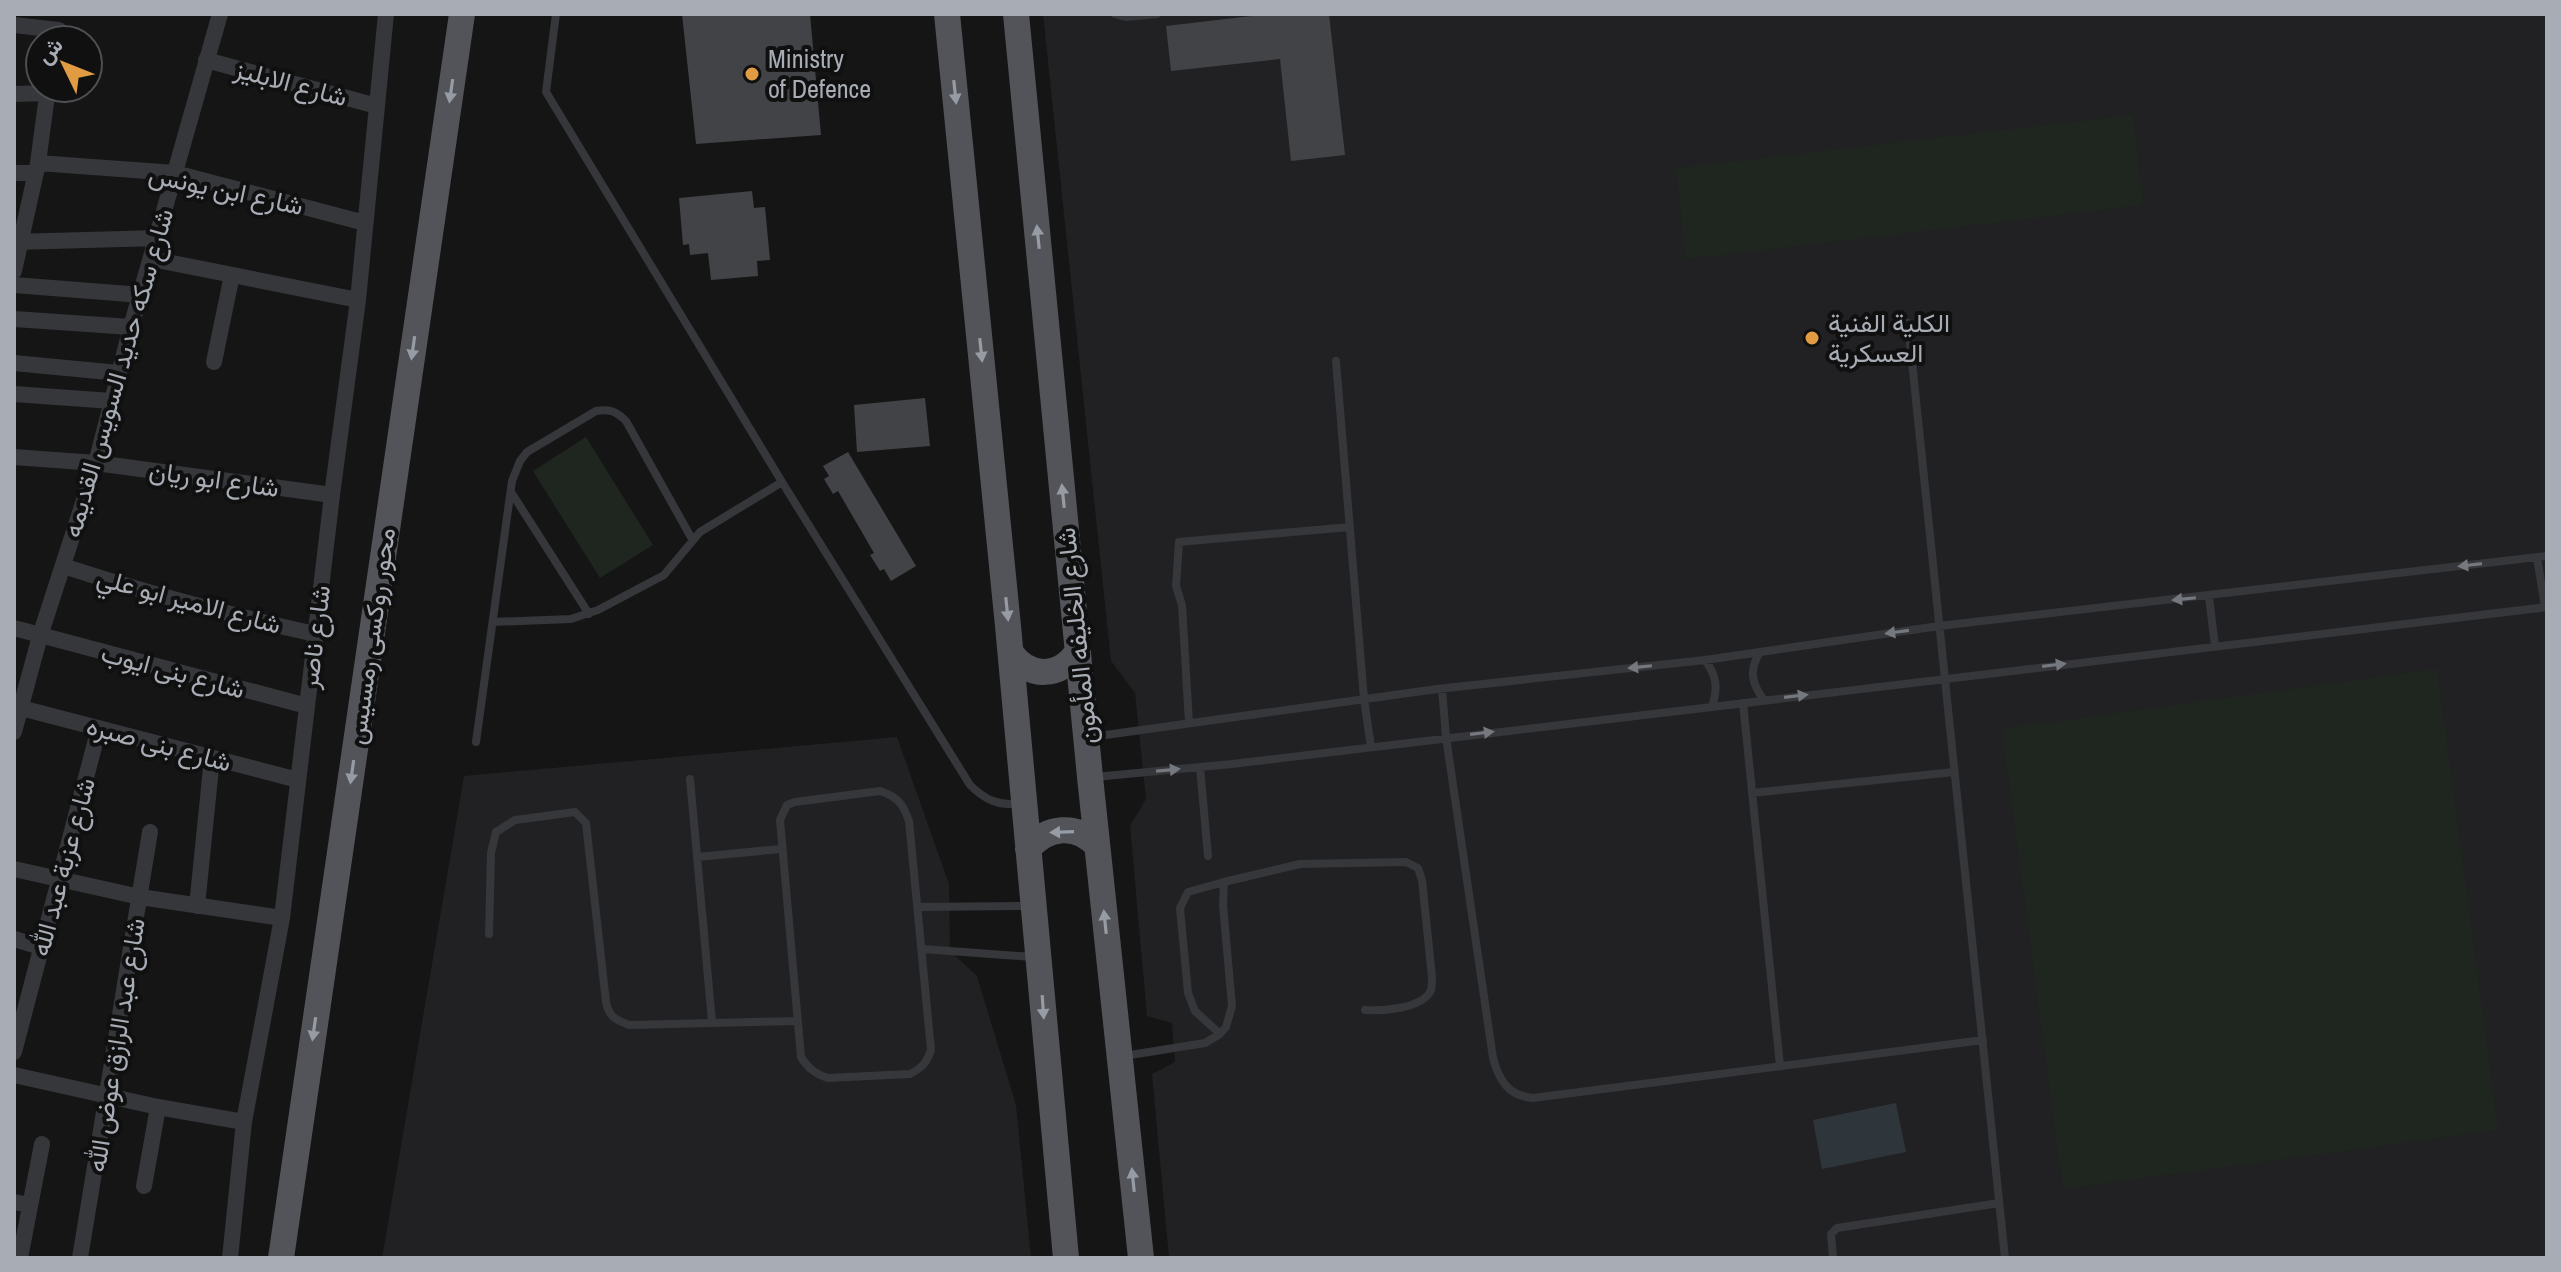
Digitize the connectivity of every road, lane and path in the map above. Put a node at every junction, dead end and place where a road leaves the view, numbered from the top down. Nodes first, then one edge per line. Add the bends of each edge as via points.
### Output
1 (220, 14) edge
2 (386, 14) edge
3 (462, 14) edge
4 (556, 14) edge
5 (947, 14) edge
6 (1016, 14) edge
7 (1115, 14) edge
8 (1157, 14) edge
9 (206, 60) junction
10 (45, 104) edge
11 (377, 106) junction
12 (37, 168) junction
13 (14, 173) edge
14 (175, 173) junction
15 (365, 223) junction
16 (158, 238) junction
17 (17, 242) edge
18 (152, 259) junction
19 (14, 271) edge
20 (232, 275) junction
21 (14, 285) edge
22 (142, 295) junction
23 (358, 300) junction
24 (14, 319) edge
25 (1908, 323) dead end
26 (131, 327) junction
27 (1336, 361) dead end
28 (214, 362) dead end
29 (14, 363) edge
30 (119, 373) junction
31 (14, 394) edge
32 (112, 401) junction
33 (14, 457) edge
34 (96, 463) junction
35 (782, 482) junction
36 (511, 492) junction
37 (332, 495) junction
38 (1350, 527) junction
39 (692, 539) junction
40 (2542, 557) edge
41 (63, 566) junction
42 (2209, 597) junction
43 (2546, 607) edge
44 (589, 614) junction
45 (493, 622) junction
46 (1939, 626) junction
47 (14, 628) edge
48 (315, 634) junction
49 (40, 636) junction
50 (2215, 646) junction
51 (1078, 651) junction
52 (1760, 652) junction
53 (1011, 653) junction
54 (1705, 660) junction
55 (1944, 678) junction
56 (1442, 689) junction
57 (1364, 699) junction
58 (1764, 700) junction
59 (1743, 703) junction
60 (307, 706) junction
61 (1712, 707) junction
62 (21, 708) junction
63 (1189, 723) junction
64 (99, 728) junction
65 (14, 732) edge
66 (1446, 737) junction
67 (1087, 738) junction
68 (476, 742) dead end
69 (1371, 747) junction
70 (212, 758) junction
71 (1200, 767) junction
72 (1954, 772) junction
73 (1090, 777) junction
74 (690, 779) dead end
75 (298, 780) junction
76 (1752, 793) junction
77 (1024, 802) junction
78 (150, 832) dead end
79 (1097, 846) junction
80 (781, 849) junction
81 (1028, 849) junction
82 (1208, 856) dead end
83 (697, 857) junction
84 (14, 869) edge
85 (60, 880) junction
86 (1224, 882) junction
87 (140, 897) junction
88 (197, 906) junction
89 (1034, 906) junction
90 (917, 907) junction
91 (282, 918) junction
92 (489, 934) dead end
93 (14, 939) edge
94 (41, 947) junction
95 (922, 949) junction
96 (1039, 958) junction
97 (1365, 1010) dead end
98 (798, 1021) junction
99 (712, 1022) junction
100 (1220, 1034) junction
101 (1983, 1040) junction
102 (14, 1052) edge
103 (1120, 1057) junction
104 (1780, 1066) junction
105 (14, 1075) edge
106 (108, 1096) junction
107 (158, 1107) junction
108 (244, 1122) junction
109 (42, 1144) dead end
110 (144, 1186) dead end
111 (1999, 1203) junction
112 (22, 1204) edge
113 (20, 1258) edge
114 (80, 1258) edge
115 (230, 1258) edge
116 (281, 1258) edge
117 (1066, 1258) edge
118 (1141, 1258) edge
119 (1833, 1258) edge
120 (2005, 1258) edge

1 - 9 street, شارع سكه حديد السويس القديمه
2 - 11 street, شارع ناصر
3 -> 116 main road, محور روكسى رمسيس
4 - 35 lane via 546,92
5 -> 53 main road
51 -> 6 main road, شارع الخليفه المأمون
7 - 8 lane
9 - 11 street, شارع الابليز
9 - 14 street, شارع سكه حديد السويس القديمه
10 - 12 street
11 - 15 street, شارع ناصر
12 - 13 street, شارع ابن يونس
12 - 14 street, شارع ابن يونس
12 - 17 street
14 - 15 street, شارع ابن يونس
14 - 16 street, شارع سكه حديد السويس القديمه
15 - 23 street, شارع ناصر
16 - 17 street
16 - 18 street, شارع سكه حديد السويس القديمه
17 - 19 street
18 - 20 street
18 - 22 street, شارع سكه حديد السويس القديمه
20 - 23 street
20 - 28 street
21 - 22 street
22 - 26 street, شارع سكه حديد السويس القديمه
23 - 37 street, شارع ناصر
24 - 26 street
25 - 46 lane
26 - 30 street, شارع سكه حديد السويس القديمه
27 - 38 lane
29 - 30 street
30 - 32 street, شارع سكه حديد السويس القديمه
31 - 32 street
32 - 34 street, شارع سكه حديد السويس القديمه
33 - 34 street, شارع ابو ريان
34 - 37 street, شارع ابو ريان
34 - 41 street, شارع سكه حديد السويس القديمه
35 - 39 lane
35 - 77 lane via 970,785 1000,804
36 - 39 lane via 515,471 527,452 607,409 626,421
36 - 44 lane
36 - 45 lane
37 - 48 street, شارع ناصر
38 - 57 lane
38 - 63 lane via 1179,542 1176,586 1182,605
39 - 44 lane via 664,575
40 -> 42 lane
40 - 43 lane
41 - 48 street, شارع الامير ابو علي via 146,594
41 - 49 street, شارع سكه حديد السويس القديمه
42 -> 46 lane
42 - 50 lane
43 - 50 lane
44 - 45 lane
45 - 68 lane
46 -> 52 lane
46 - 55 lane
47 - 49 street, شارع بنى ايوب
48 - 60 street, شارع ناصر
49 - 60 street, شارع بنى ايوب
49 - 62 street, شارع سكه حديد السويس القديمه
55 -> 50 lane
51 - 53 main road via 1050,672 1032,671
51 - 67 main road, شارع الخليفه المأمون
52 - 54 lane
52 - 58 lane via 1751,678
53 - 77 main road
54 -> 56 lane
54 - 61 lane via 1716,677
58 -> 55 lane
55 - 72 lane
56 - 57 lane
56 - 66 lane
57 - 63 lane
57 - 69 lane
58 - 59 lane
59 - 61 lane
59 - 76 lane
60 - 75 street, شارع ناصر
66 -> 61 lane
62 - 64 street, شارع بنى صبره
62 - 65 street, شارع سكه حديد السويس القديمه
63 - 67 lane
64 - 70 street, شارع بنى صبره
64 - 85 street, شارع عزبة عبد الله
66 - 69 lane
66 - 104 lane via 1493,1058 1506,1088 1533,1098
67 - 73 main road, شارع الخليفه المأمون
69 - 71 lane
70 - 75 street, شارع بنى صبره
70 - 88 street
73 -> 71 lane
71 - 82 lane
72 - 76 lane
72 - 101 lane
73 - 79 main road, شارع الخليفه المأمون
74 - 83 lane
75 - 91 street, شارع ناصر
76 - 104 lane
77 - 81 main road
78 - 87 street, شارع عبد الرازق عوض الله
79 -> 81 main road via 1084,834 1058,830 1041,836
103 -> 79 main road, شارع الخليفه المأمون
80 - 83 lane
80 - 90 lane via 782,812 795,802 880,791 894,795 909,821
80 - 98 lane
81 - 89 main road
83 - 99 lane
84 - 85 street
85 - 87 street
85 - 94 street, شارع عزبة عبد الله
86 - 97 lane via 1300,864 1406,862 1418,868 1430,991 1411,1005
86 - 100 lane via 1232,1006
86 - 100 lane via 1188,892 1180,908 1188,993 1195,1011
87 - 88 street
87 - 106 street, شارع عبد الرازق عوض الله
88 - 91 street
89 - 90 lane
89 - 96 main road
90 - 95 lane
91 - 108 street, شارع ناصر
92 - 99 lane via 496,832 515,820 575,812 586,823 608,1012 629,1025
93 - 94 street
94 - 102 street, شارع عزبة عبد الله
95 - 96 lane
95 - 98 lane via 931,1050 920,1069 910,1074 817,1075 801,1057
96 -> 117 main road
98 - 99 lane
100 - 103 lane via 1205,1043
101 - 104 lane
101 - 111 lane
118 -> 103 main road, شارع الخليفه المأمون
105 - 106 street
106 - 107 street
106 - 114 street, شارع عبد الرازق عوض الله
107 - 108 street
107 - 110 street
108 - 115 street, شارع ناصر
109 - 112 street
111 - 119 lane via 1837,1228 1831,1234
111 - 120 lane
112 - 113 street

